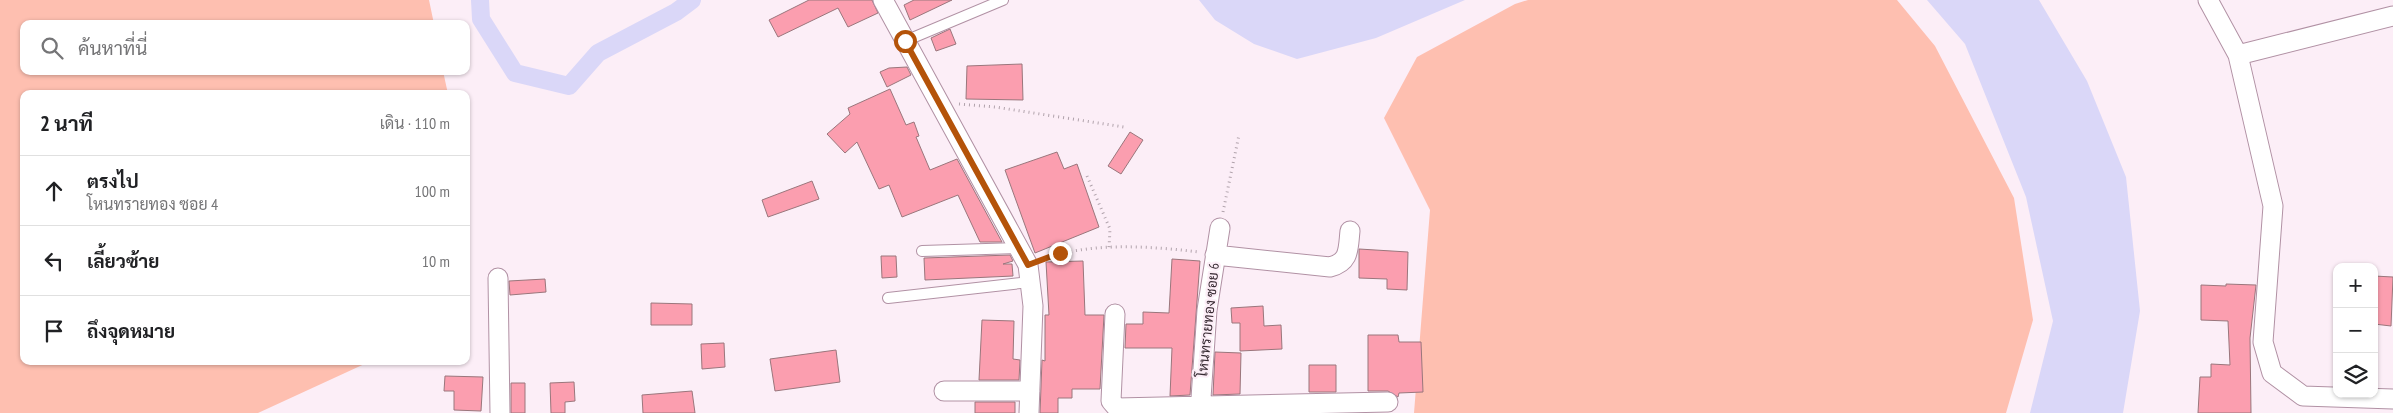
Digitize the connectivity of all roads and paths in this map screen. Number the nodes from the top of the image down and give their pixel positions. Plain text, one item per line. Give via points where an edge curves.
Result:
1 (883, 0) edge
2 (1003, 0) edge
3 (2208, 0) edge
4 (2393, 16) edge
5 (905, 41) junction
6 (2238, 55) junction
7 (938, 102) junction
8 (1124, 128) dead end
9 (1239, 135) dead end
10 (1087, 176) dead end
11 (1220, 228) joint
12 (1350, 231) dead end
13 (1018, 248) junction
14 (1109, 248) junction
15 (922, 251) dead end
16 (1215, 255) junction
17 (1029, 274) junction
18 (498, 278) dead end
19 (888, 298) dead end
20 (1115, 314) dead end
21 (944, 391) dead end
22 (1030, 391) junction
23 (2393, 400) edge
24 (1388, 402) dead end
25 (1201, 410) edge
26 (500, 413) edge
27 (1029, 413) edge

1 - 5 street
2 - 5 lane
3 - 6 street
4 - 6 street
5 - 7 street
6 - 23 street via 2273,206 2263,342 2272,373 2303,396
7 - 8 path via 996,107
7 - 13 street
9 - 11 path
10 - 14 path via 1110,229
11 - 16 street, โหนทรายทอง ซอย 6
12 - 16 street via 1347,257 1330,267
13 - 15 lane
13 - 17 street
14 - 16 path via 1144,247
14 - 17 path via 1060,253
16 - 25 street, โหนทรายทอง ซอย 6 via 1207,310
17 - 19 lane
17 - 22 street via 1033,306
18 - 26 street
20 - 25 street via 1113,405
21 - 22 street
22 - 27 street
24 - 25 street

